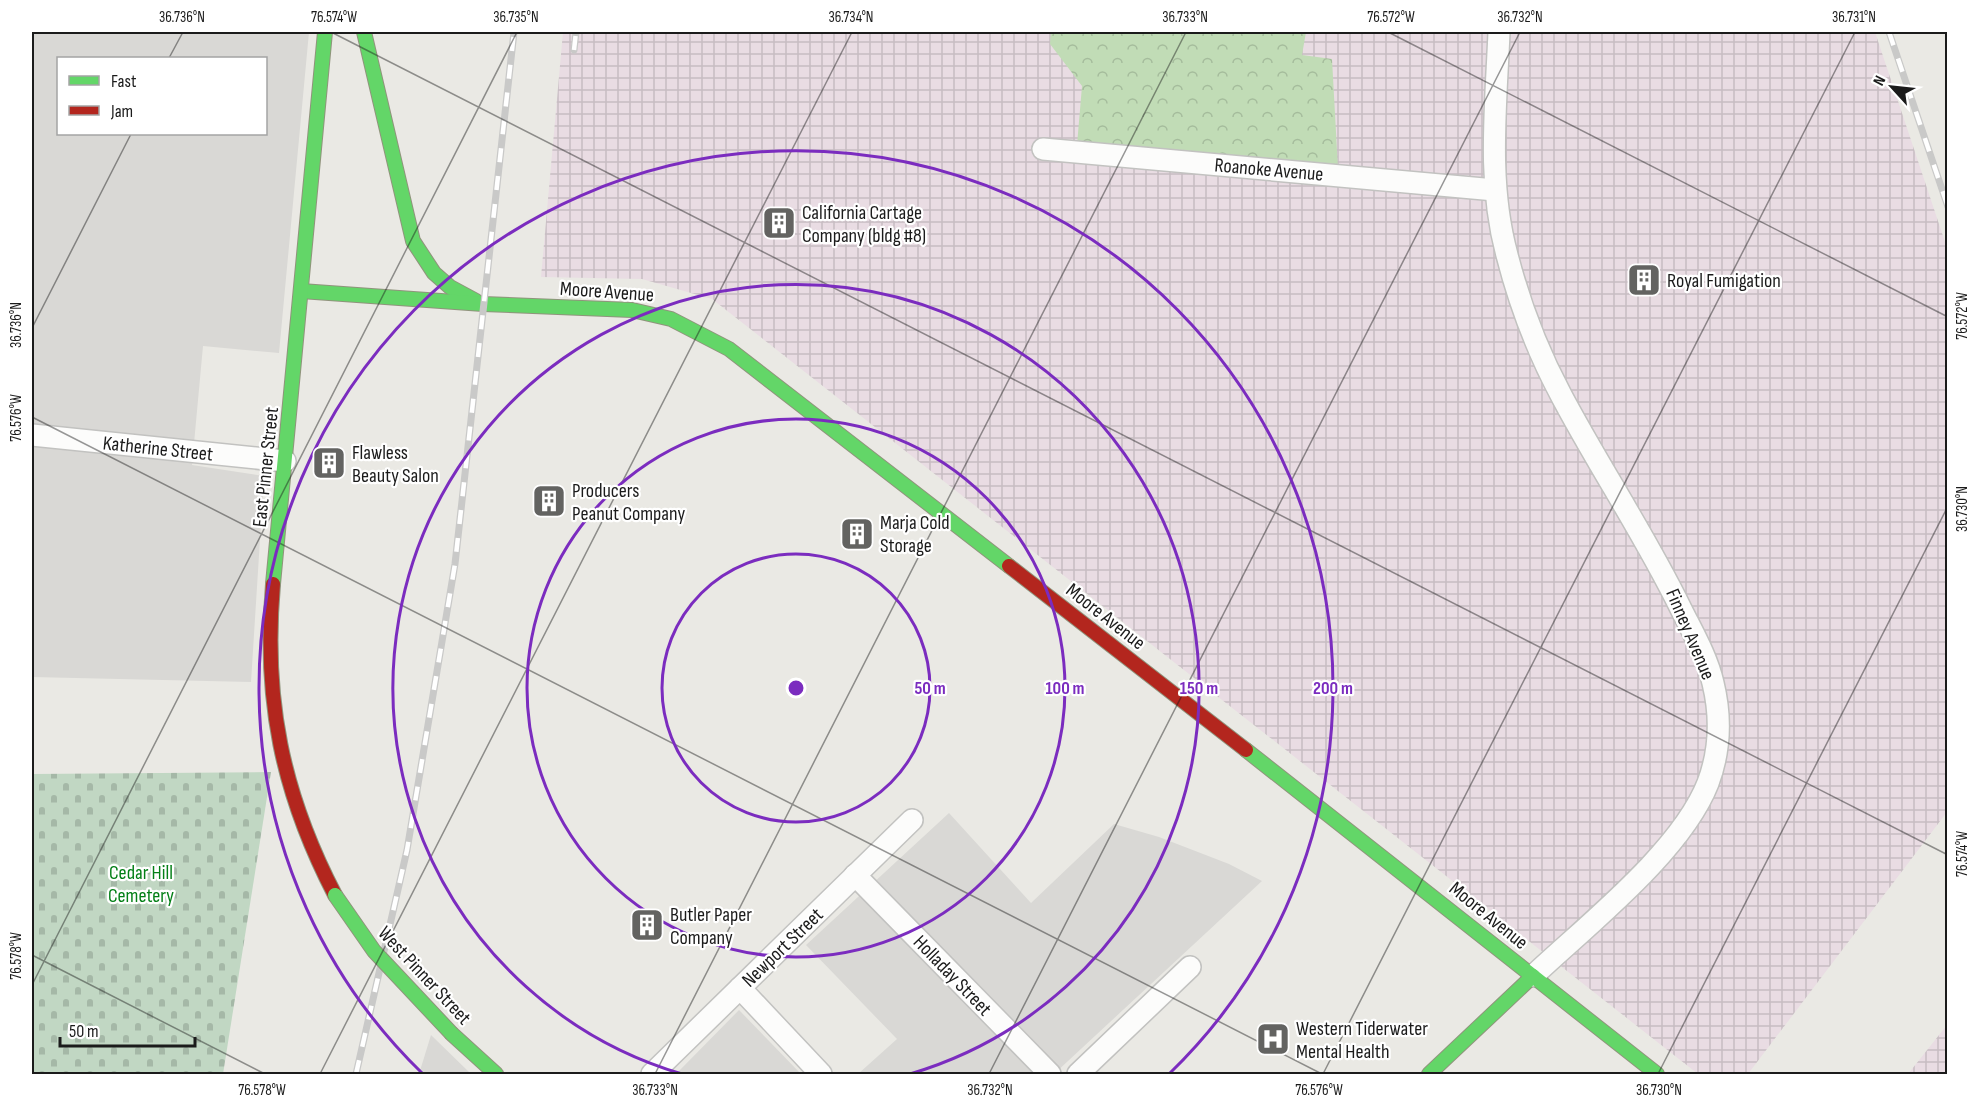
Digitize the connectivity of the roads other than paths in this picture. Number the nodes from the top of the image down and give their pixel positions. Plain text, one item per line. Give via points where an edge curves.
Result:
1 (325, 32) edge
2 (364, 32) edge
3 (1499, 32) edge
4 (1043, 149) dead end
5 (1495, 190) junction
6 (300, 291) junction
7 (483, 304) junction
8 (32, 435) edge
9 (285, 461) junction
10 (912, 820) dead end
11 (855, 875) junction
12 (335, 895) joint
13 (1190, 967) dead end
14 (1533, 976) junction
15 (740, 988) junction
16 (496, 1074) edge
17 (652, 1074) edge
18 (821, 1074) edge
19 (1050, 1074) edge
20 (1078, 1074) edge
21 (1428, 1074) edge
22 (1657, 1074) edge

1 - 6 street, East Pinner Street
2 - 7 street, Moore Avenue via 413,241 434,273 450,287
3 - 5 street, Finney Avenue
4 - 5 street, Roanoke Avenue
5 - 14 street, Finney Avenue via 1507,256 1559,392 1667,580 1704,656 1717,708 1714,761 1697,806 1639,876
6 - 7 street, Moore Avenue
6 - 9 street, East Pinner Street
7 - 14 street, Moore Avenue via 655,312 694,326 1092,630
8 - 9 street, Katherine Street
9 - 12 street, East Pinner Street via 269,651 273,713 285,775 303,828
10 - 11 street, Newport Street
11 - 15 street, Newport Street
11 - 19 street, Holladay Street
12 - 16 street, West Pinner Street, bridge via 378,956
13 - 20 street
14 - 21 street, Finney Avenue
14 - 22 street, Moore Avenue
15 - 17 street, Newport Street
15 - 18 street

